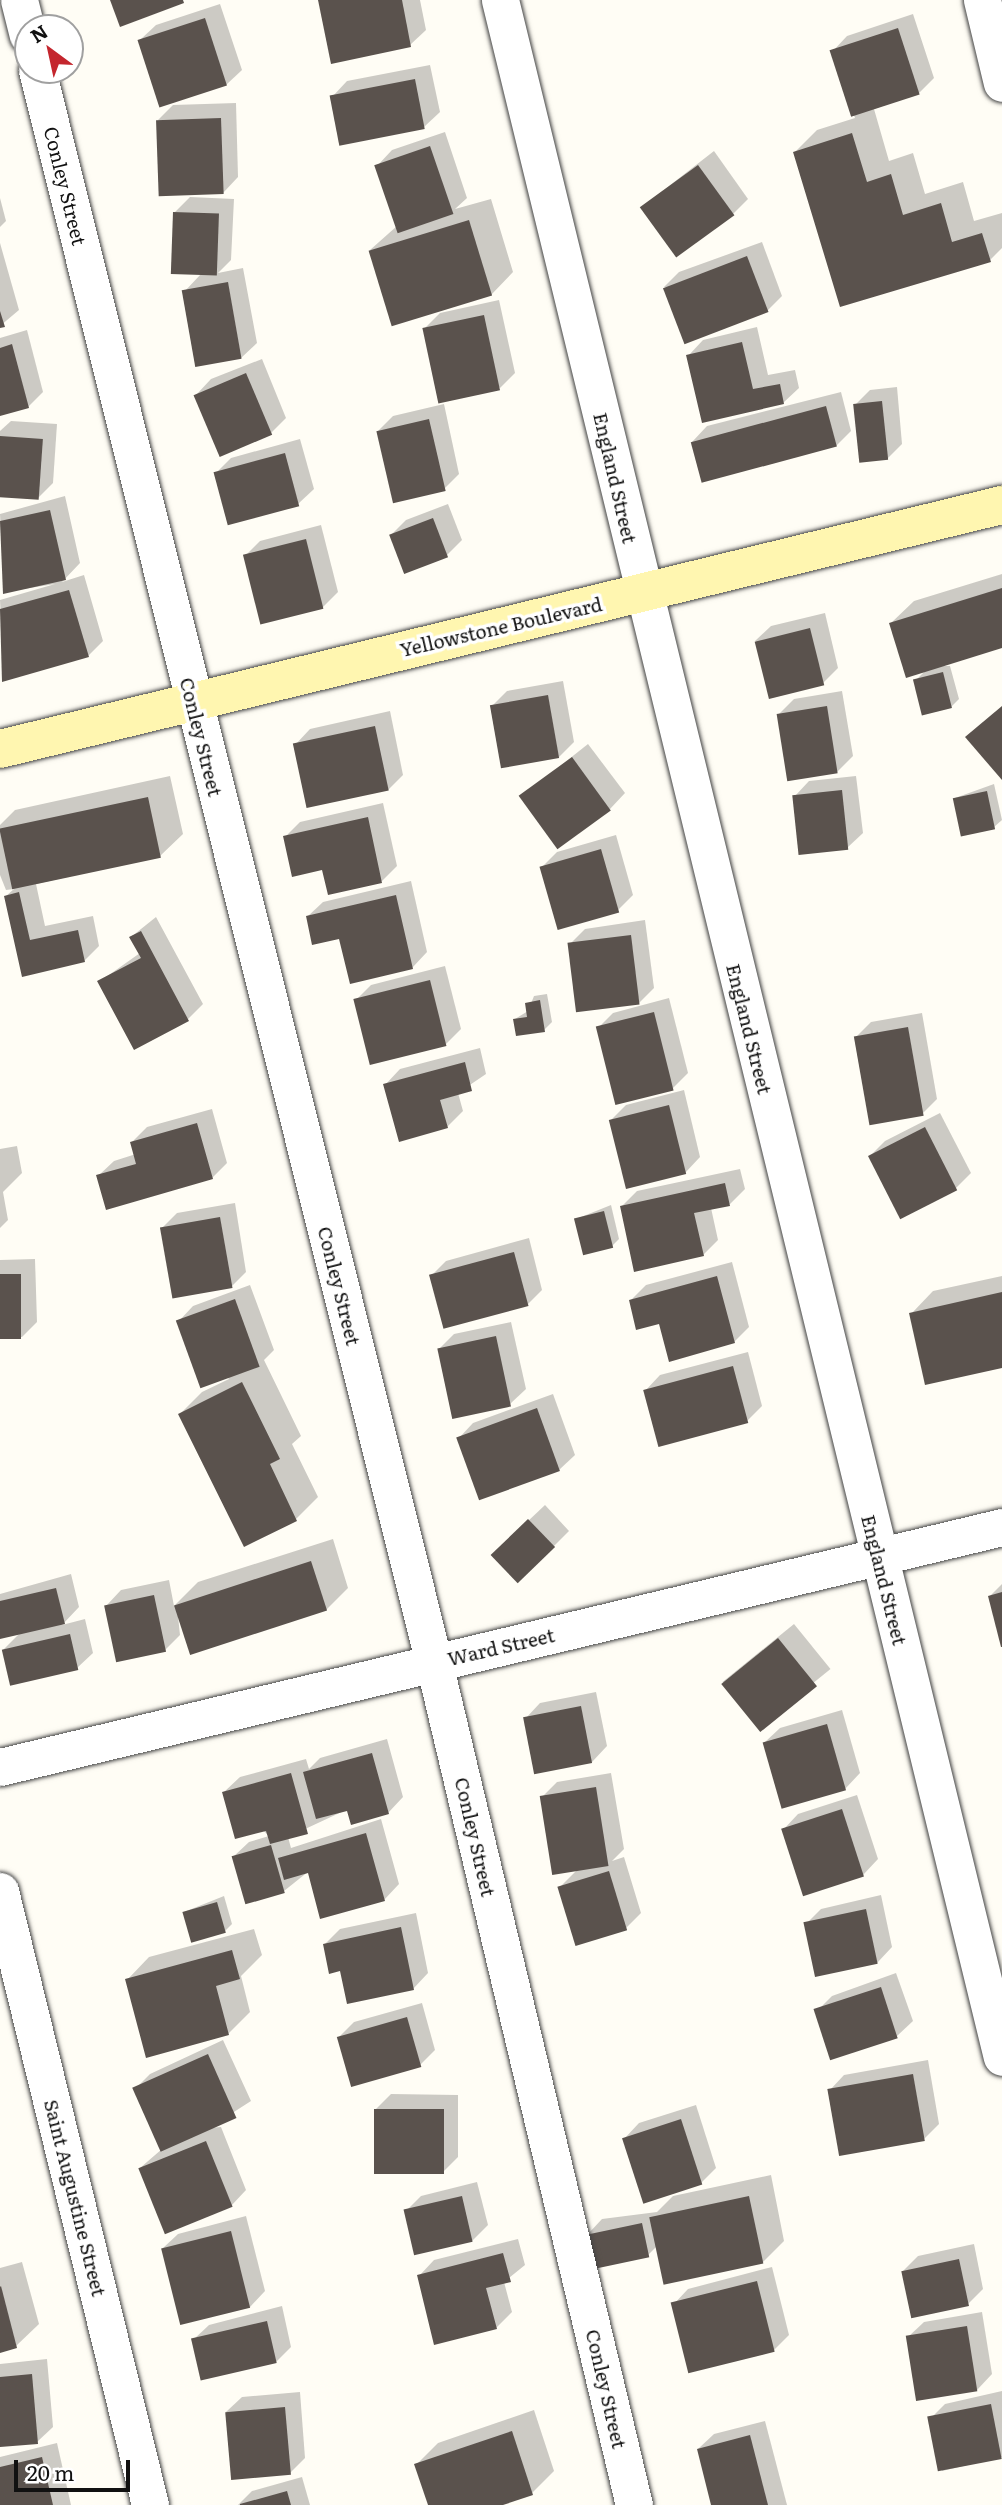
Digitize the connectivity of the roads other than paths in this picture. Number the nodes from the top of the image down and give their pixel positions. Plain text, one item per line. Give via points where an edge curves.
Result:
1 (500, 0) edge
2 (982, 0) edge
3 (1002, 83) edge
4 (40, 84) edge
5 (1002, 505) edge
6 (642, 594) junction
7 (192, 701) junction
8 (0, 749) edge
9 (1002, 1527) edge
10 (879, 1560) junction
11 (434, 1663) junction
12 (0, 1767) edge
13 (0, 1891) edge
14 (1002, 2057) edge
15 (150, 2505) edge
16 (634, 2505) edge

1 - 6 street, England Street
2 - 3 street
4 - 7 street, Conley Street
5 - 6 street, Yellowstone Boulevard
6 - 7 street, Yellowstone Boulevard
6 - 10 street, England Street
7 - 8 street, Yellowstone Boulevard
7 - 11 street, Conley Street
9 - 10 street, Ward Street
10 - 11 street, Ward Street
10 - 14 street, England Street
11 - 12 street, Ward Street
11 - 16 street, Conley Street
13 - 15 street, Saint Augustine Street

